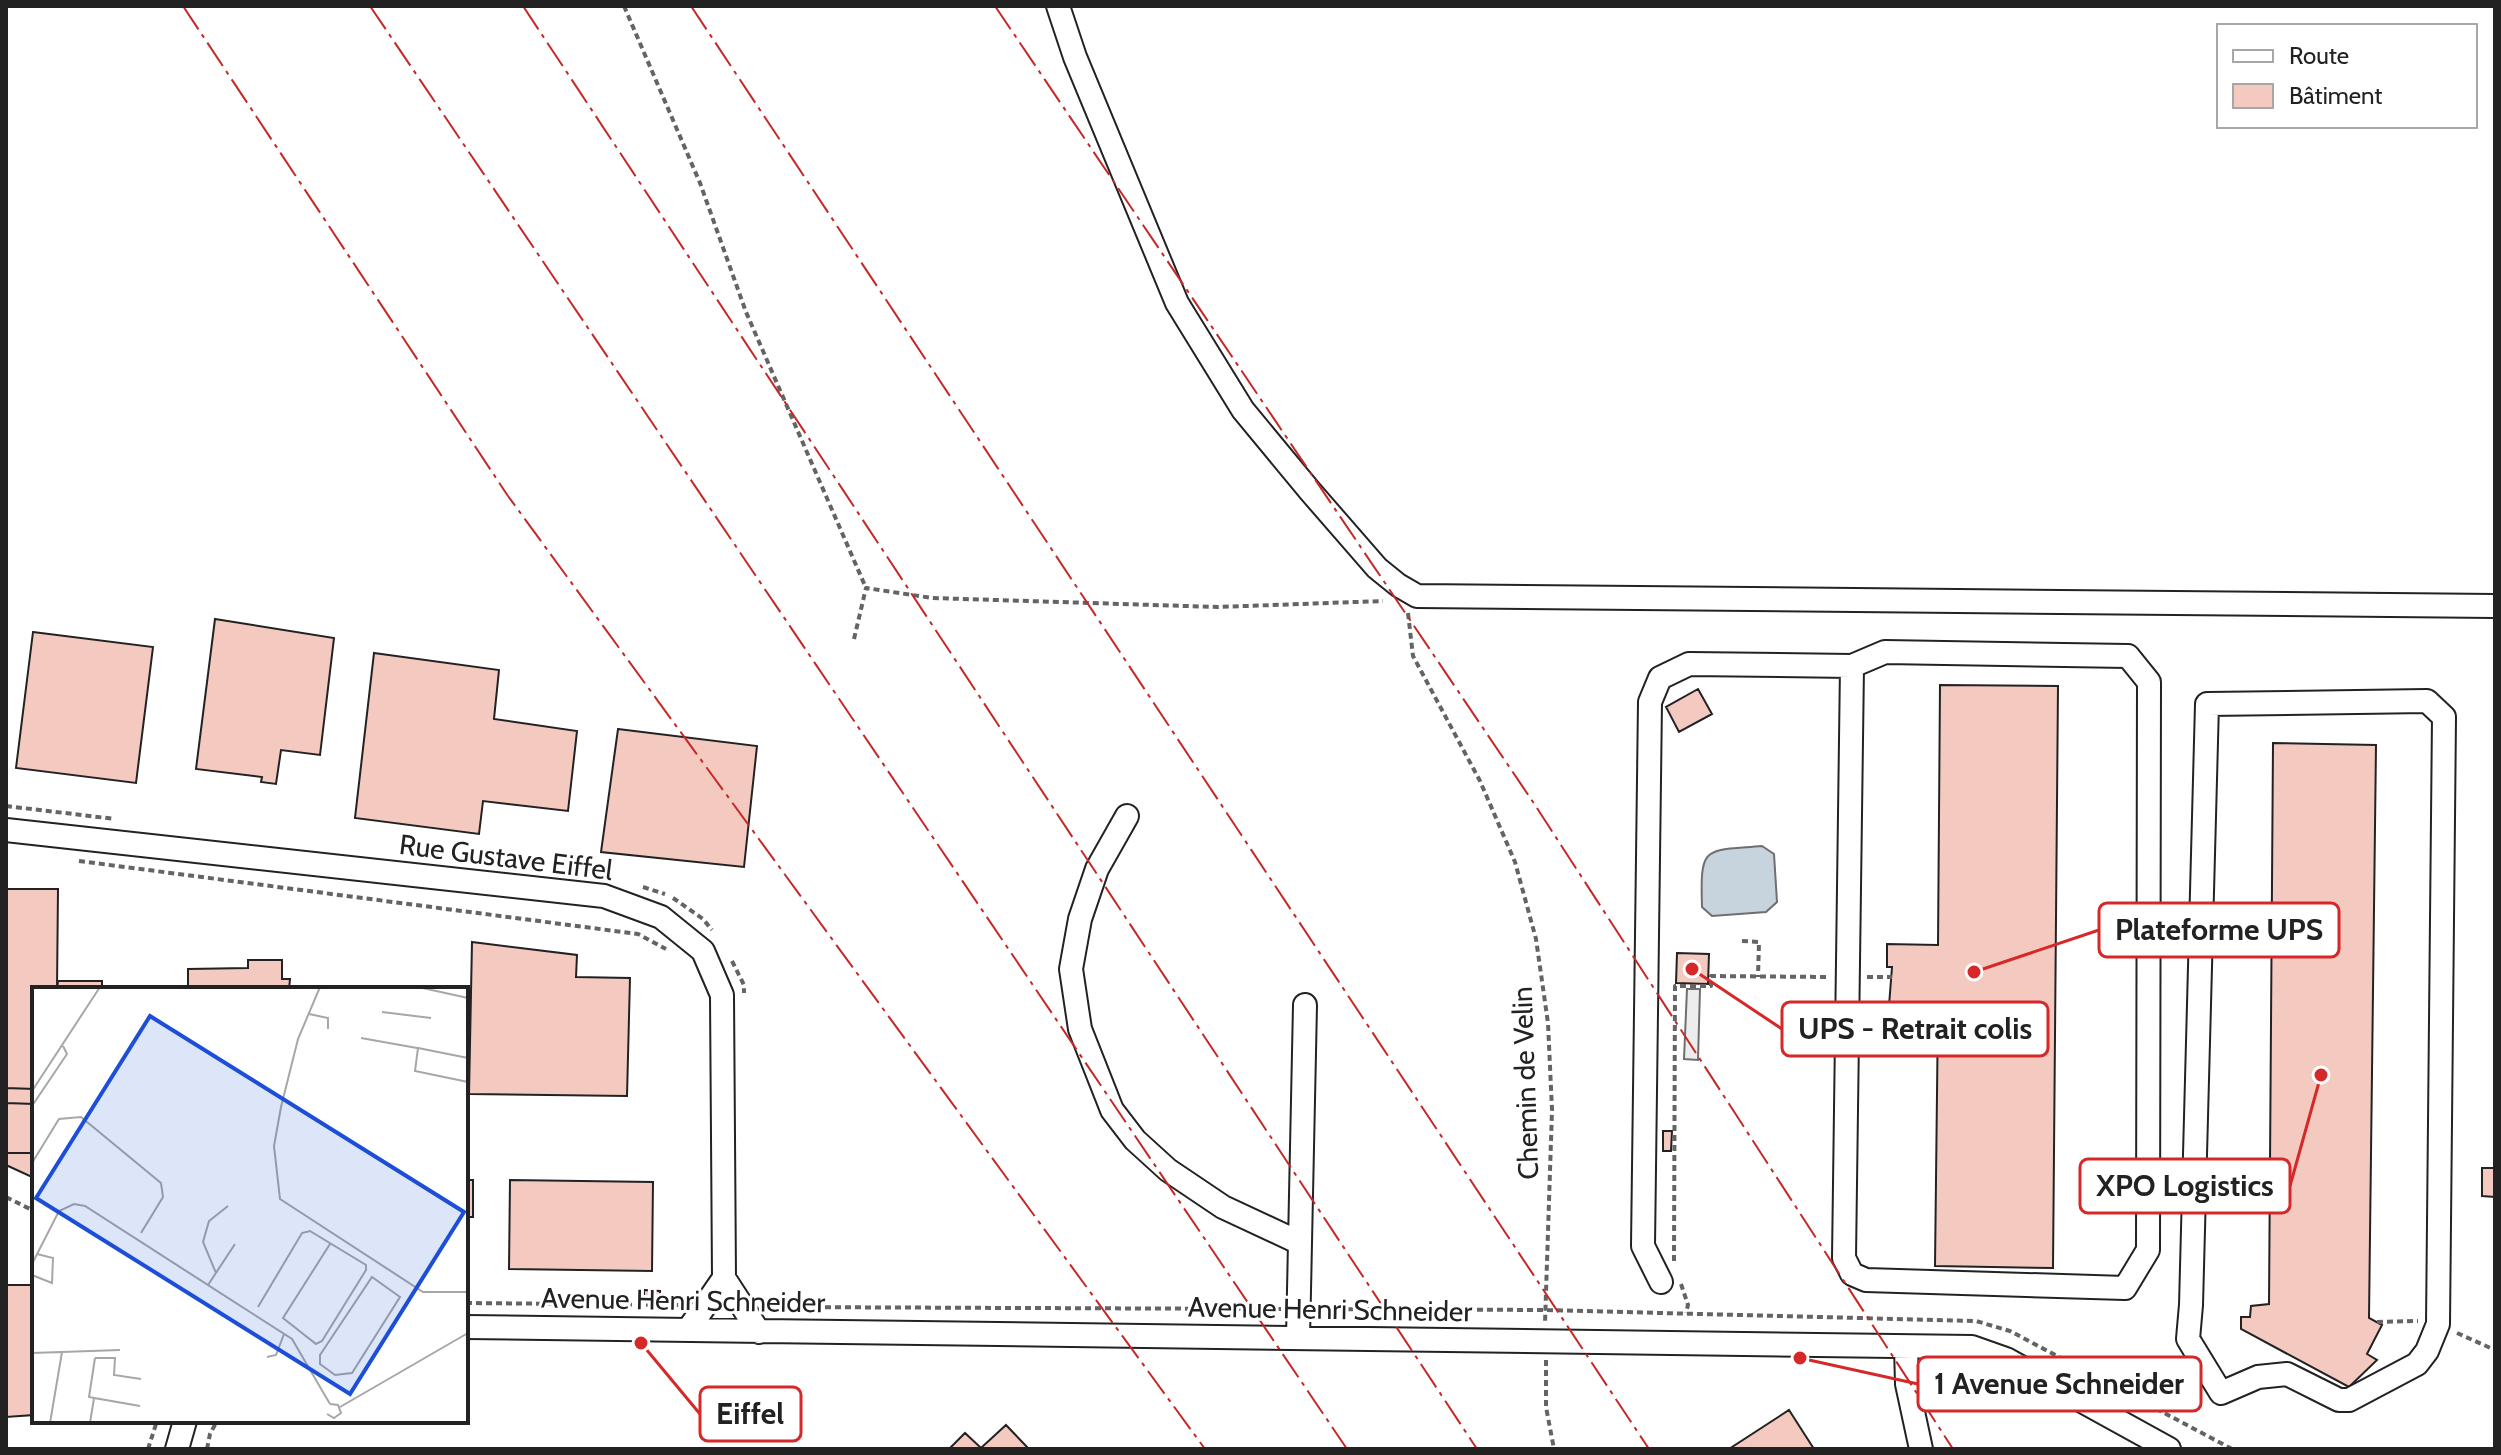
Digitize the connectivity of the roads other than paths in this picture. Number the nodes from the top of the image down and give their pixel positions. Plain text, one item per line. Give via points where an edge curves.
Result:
1 (1058, 6) edge
2 (2495, 606) edge
3 (1852, 666) junction
4 (1127, 816) dead end
5 (6, 830) edge
6 (1305, 1005) dead end
7 (1300, 1243) junction
8 (1671, 1276) road end
9 (724, 1278) junction
10 (468, 1327) edge
11 (688, 1330) junction
12 (759, 1332) junction
13 (1298, 1338) junction
14 (1906, 1347) junction
15 (2221, 1393) joint
16 (184, 1423) edge
17 (177, 1449) edge
18 (1921, 1449) edge
19 (2169, 1449) edge

1 - 2 street via 1177,303 1243,410 1377,568 1412,597
3 - 3 street via 1844,1258 1852,1274 1866,1280 2125,1288 2148,1250 2149,682 2128,656 1885,652
3 - 8 street via 1689,664 1660,678 1650,702 1643,1246
4 - 7 street via 1097,869 1071,969 1080,1029 1112,1110 1168,1170 1223,1207
5 - 9 street, Rue Gustave Eiffel via 604,896 661,917 703,951 722,995
6 - 7 street
7 - 13 street
9 - 11 street
9 - 12 street via 749,1300
10 - 11 street, Avenue Henri Schneider
11 - 12 street, Avenue Henri Schneider
12 - 13 street, Avenue Henri Schneider
13 - 14 street, Avenue Henri Schneider
14 - 18 street via 1907,1384
14 - 19 street, Avenue Henri Schneider via 1972,1347 2006,1359
15 - 15 street via 2258,1377 2287,1374 2349,1400 2417,1364 2438,1324 2444,717 2427,701 2207,704 2188,1339
16 - 17 street

